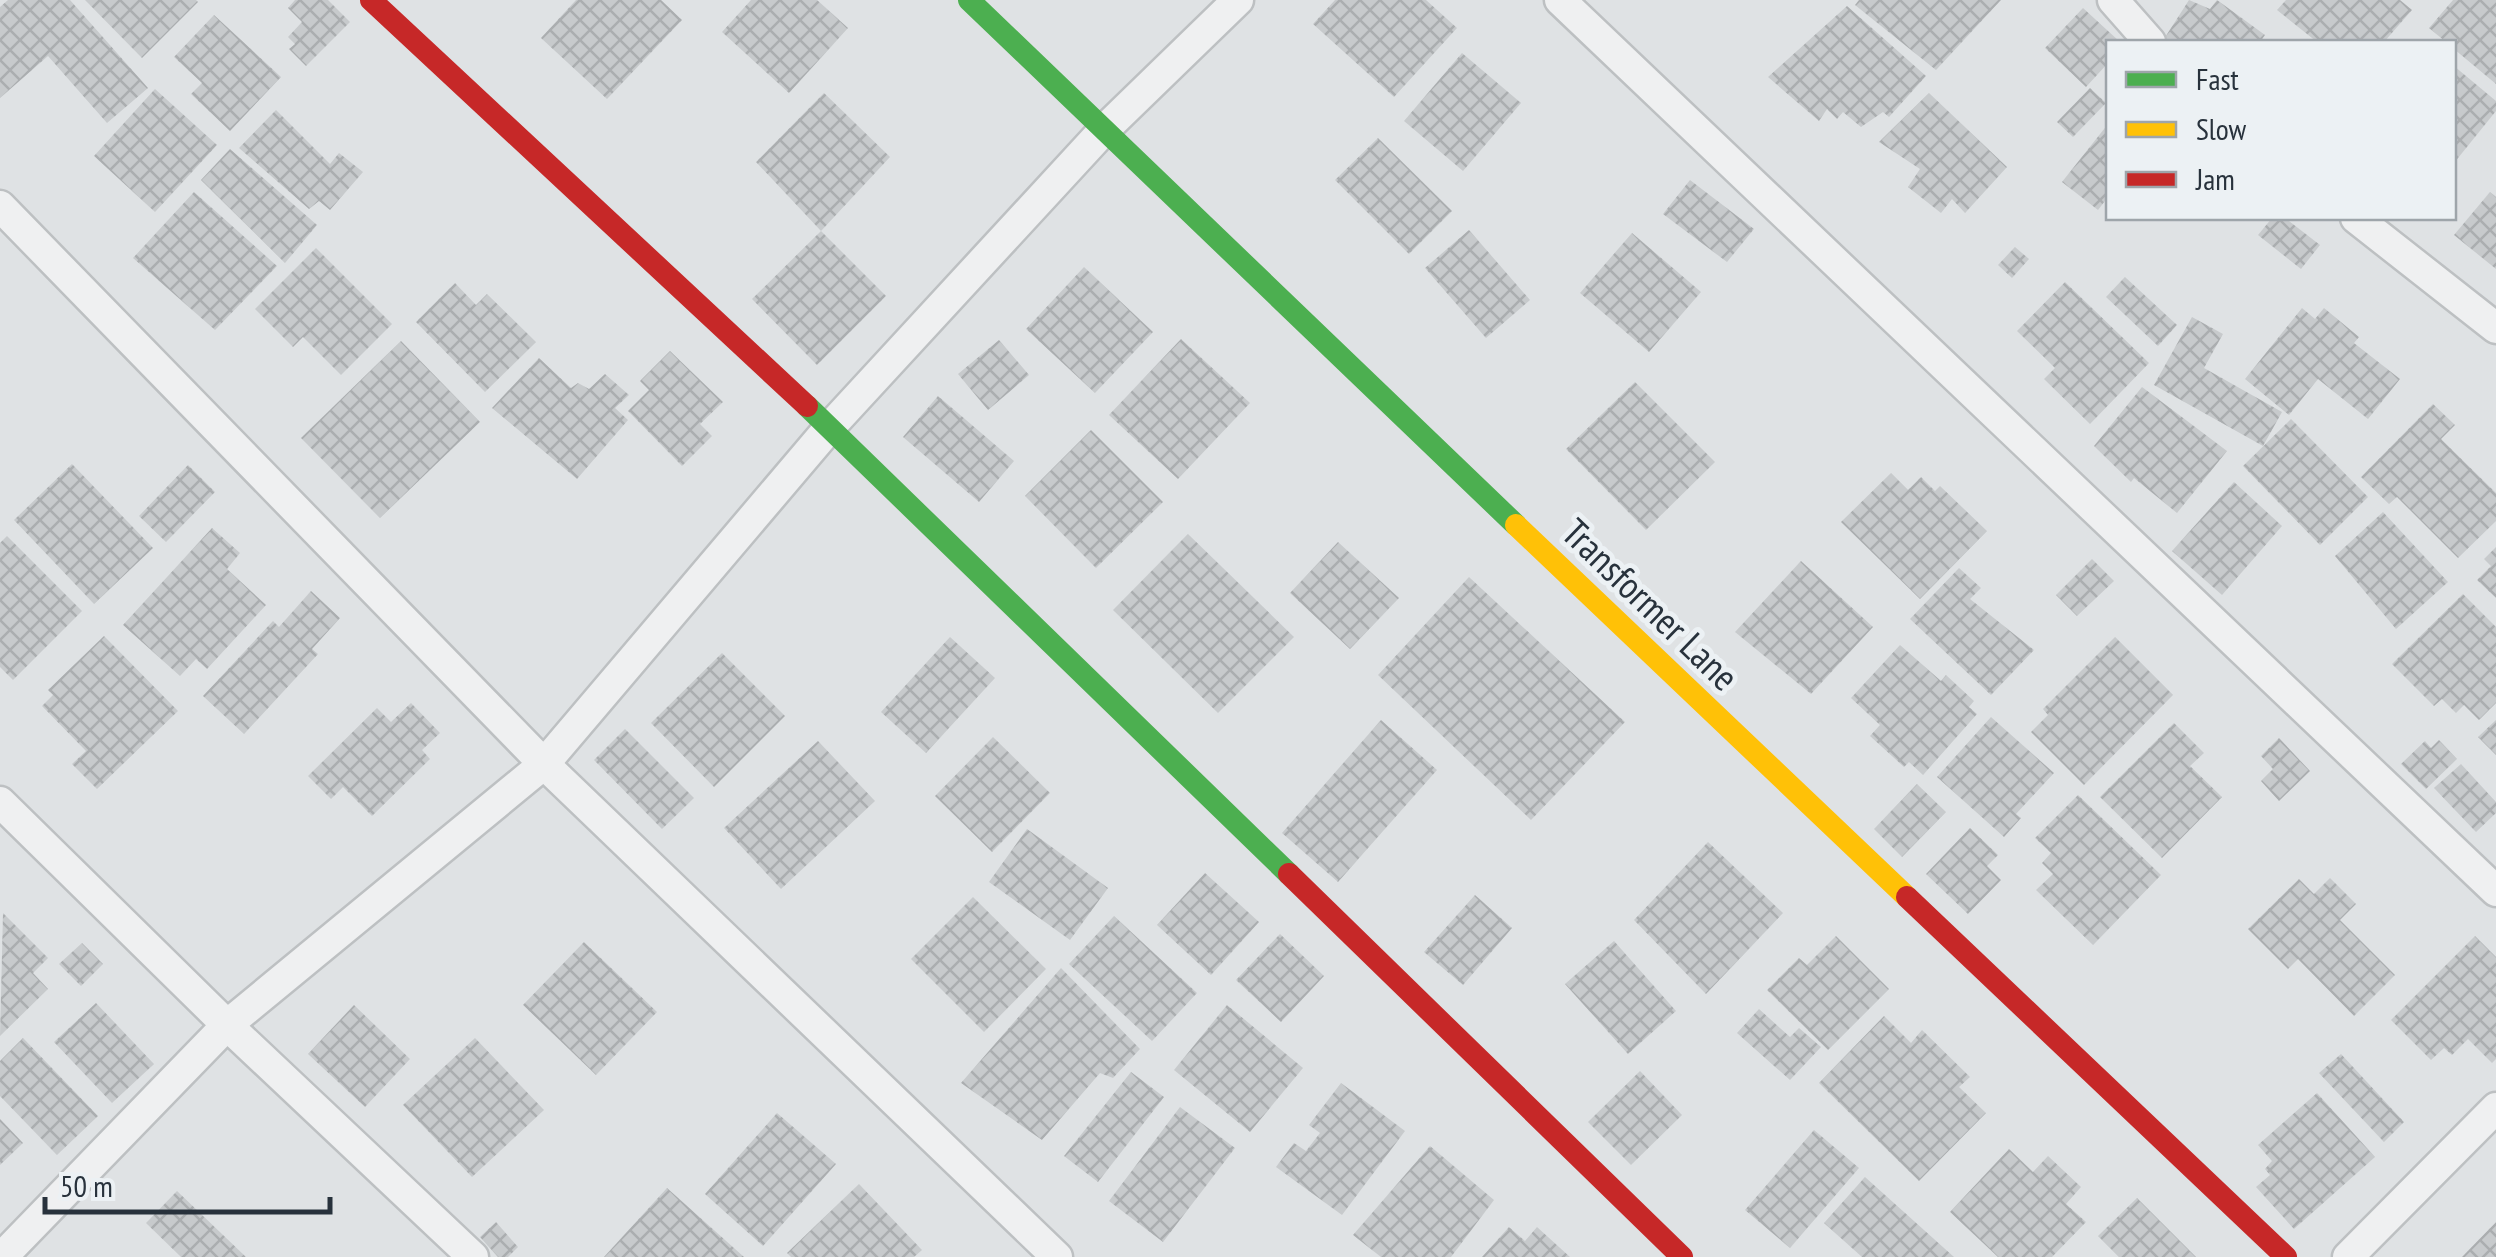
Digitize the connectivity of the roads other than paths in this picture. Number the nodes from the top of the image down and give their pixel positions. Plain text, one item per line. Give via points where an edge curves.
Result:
1 (372, 0) edge
2 (969, 0) edge
3 (1238, 0) edge
4 (1560, 0) edge
5 (2114, 0) edge
6 (2148, 40) edge
7 (1102, 132) junction
8 (0, 206) edge
9 (2359, 220) edge
10 (2496, 328) edge
11 (830, 427) junction
12 (544, 764) junction
13 (0, 802) edge
14 (2496, 891) edge
15 (227, 1025) junction
16 (2496, 1108) edge
17 (2, 1257) edge
18 (474, 1257) edge
19 (1057, 1257) edge
20 (1682, 1257) edge
21 (2286, 1257) edge
22 (2348, 1257) edge

1 - 11 street
2 - 7 street, Transformer Lane
3 - 7 street
4 - 14 street
5 - 6 street
7 - 11 street
7 - 21 street, Transformer Lane
8 - 12 street
9 - 10 street
11 - 12 street
11 - 20 street
12 - 15 street
12 - 19 street
13 - 15 street
15 - 17 street
15 - 18 street
16 - 22 street

